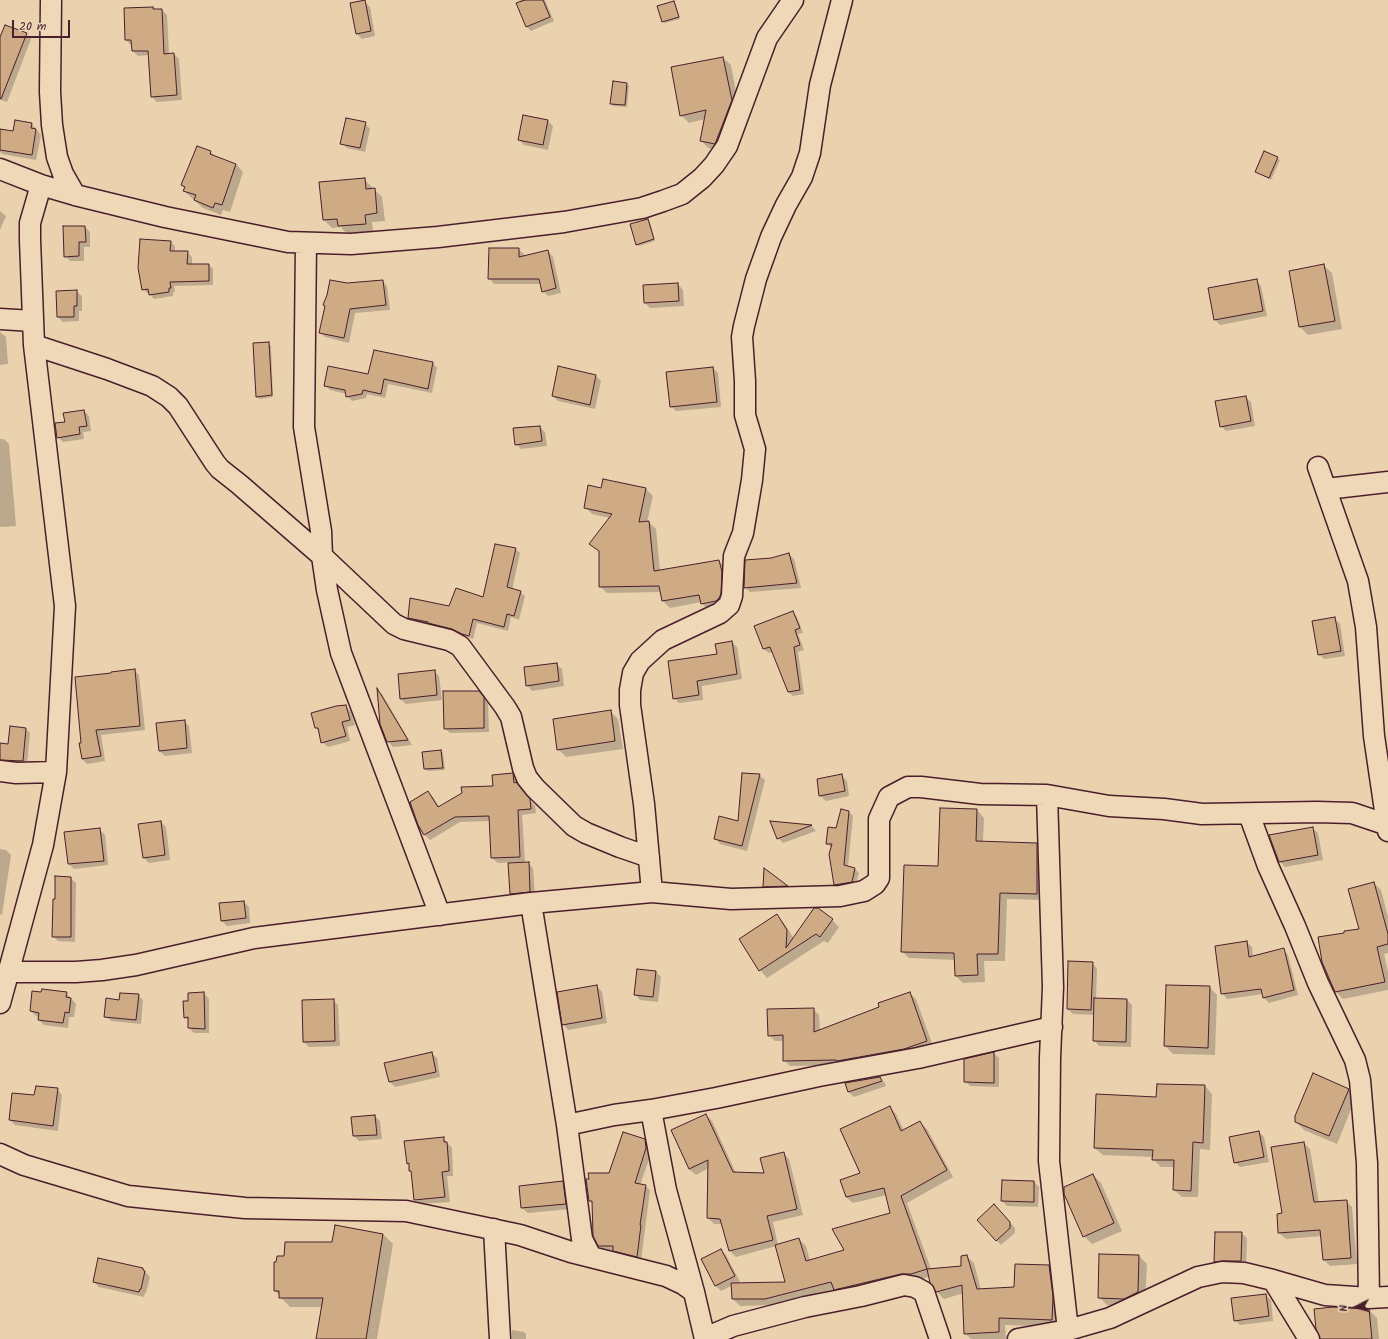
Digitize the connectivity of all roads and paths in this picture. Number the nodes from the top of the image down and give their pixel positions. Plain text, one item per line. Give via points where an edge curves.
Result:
1 (51, 0) edge
2 (793, 0) edge
3 (842, 0) edge
4 (0, 169) edge
5 (41, 185) junction
6 (75, 195) junction
7 (306, 243) junction
8 (0, 319) edge
9 (33, 321) junction
10 (34, 345) junction
11 (1318, 467) dead end
12 (1388, 482) edge
13 (1326, 489) junction
14 (322, 556) junction
15 (0, 771) edge
16 (56, 772) junction
17 (1047, 795) junction
18 (1249, 814) junction
19 (1388, 827) edge
20 (649, 857) junction
21 (652, 892) junction
22 (531, 903) junction
23 (440, 914) junction
24 (8, 972) junction
25 (0, 1003) edge
26 (1052, 1027) junction
27 (651, 1110) junction
28 (567, 1125) junction
29 (0, 1154) edge
30 (494, 1229) junction
31 (591, 1257) junction
32 (1273, 1280) junction
33 (694, 1292) junction
34 (1378, 1298) edge
35 (1068, 1330) junction
36 (705, 1338) edge
37 (500, 1339) edge
38 (940, 1339) edge
39 (1018, 1339) edge
40 (1309, 1339) edge

1 - 6 street via 52,126 57,157
2 - 7 street via 767,38 727,146 710,170 682,194 642,208 534,226 351,244
3 - 20 street via 820,85 810,153 802,177 771,237 756,279 744,326 742,337 745,415 755,449 743,533 734,556 732,596 729,605 720,613 663,640 640,661 633,673 630,705
4 - 5 street
5 - 6 street
5 - 9 street via 30,223
6 - 7 street via 266,238
7 - 14 street via 304,428 322,531
8 - 9 street
9 - 10 street
10 - 14 street via 114,371 152,386 169,397 178,406 220,469
10 - 16 street via 65,606
11 - 13 street
12 - 13 street
13 - 19 street via 1358,581 1366,627 1374,736
14 - 20 street via 394,624 404,629 449,640 460,646 511,717 527,778 574,826
14 - 23 street via 341,653
15 - 16 street
16 - 24 street via 44,845
17 - 18 street via 1109,806 1202,814
17 - 21 street via 980,794 908,787 889,797 879,819 879,878 864,891 840,896 731,899
17 - 26 street
18 - 19 street via 1352,813
18 - 34 street via 1268,866 1318,983 1355,1060 1360,1080
20 - 21 street
21 - 22 street
22 - 23 street
22 - 28 street
23 - 24 street via 254,938 136,965 102,970
24 - 25 street
26 - 27 street via 918,1058
26 - 35 street via 1048,1161
27 - 28 street
27 - 33 street via 666,1190
28 - 31 street via 582,1239
29 - 30 street via 24,1165 128,1196 245,1208 406,1211
30 - 31 street
30 - 37 street
31 - 33 street via 666,1276
32 - 34 street via 1325,1295
32 - 35 street via 1244,1273 1222,1272 1198,1277 1110,1318
32 - 40 street
33 - 36 street
35 - 39 street
36 - 38 street via 734,1326 805,1307 904,1286 915,1287 924,1292

